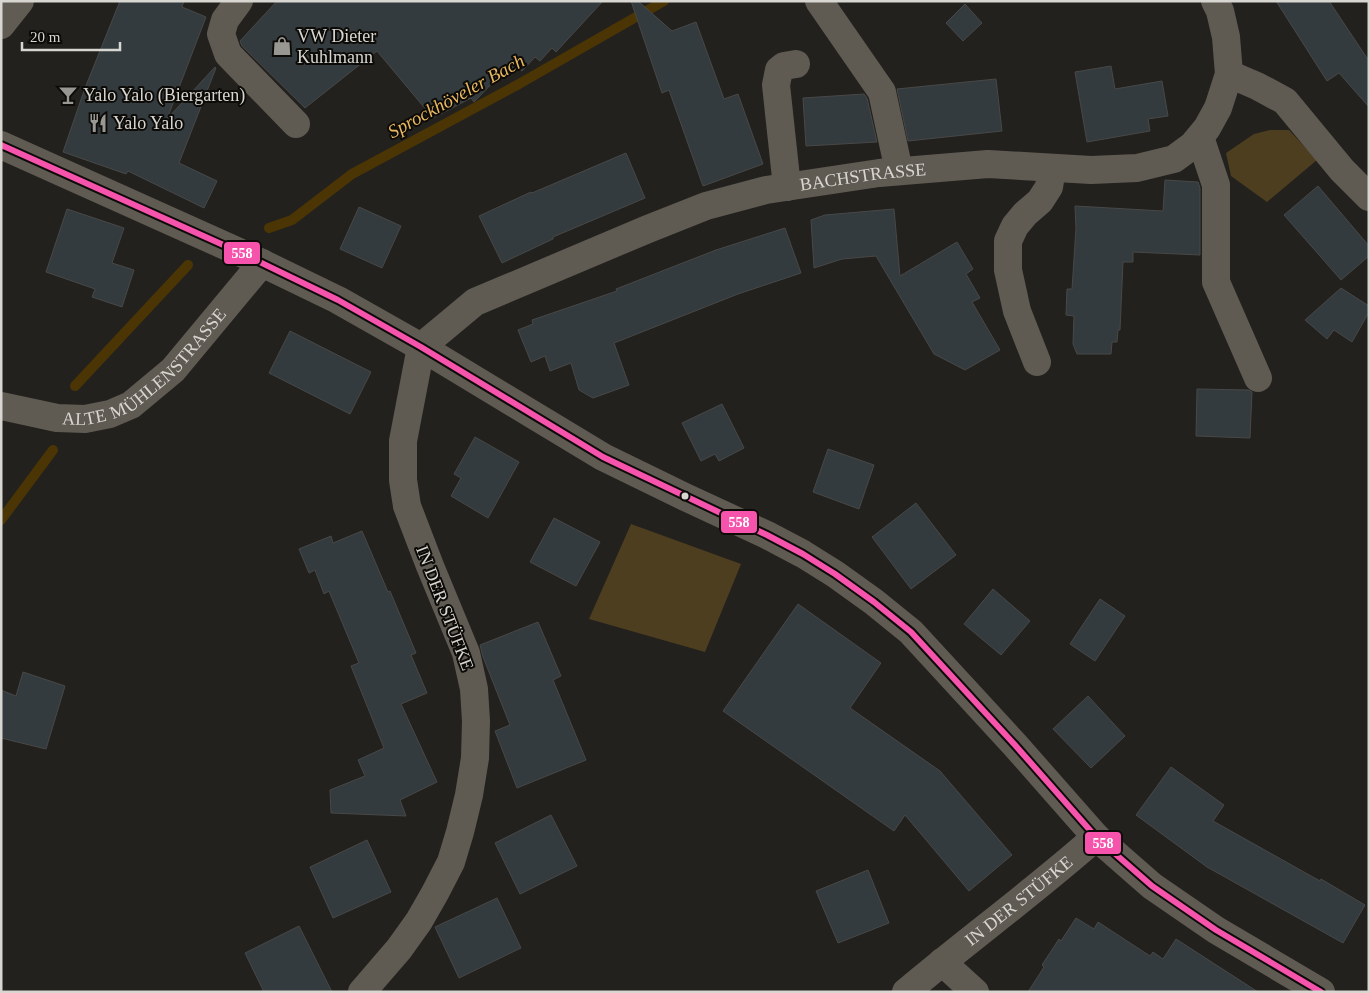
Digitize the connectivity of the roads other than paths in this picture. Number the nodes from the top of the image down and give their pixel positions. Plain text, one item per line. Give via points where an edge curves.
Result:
1 (20, 1) edge
2 (239, 1) edge
3 (819, 1) edge
4 (1223, 4) edge
5 (1, 25) edge
6 (796, 64) dead end
7 (1229, 74) junction
8 (296, 124) dead end
9 (1200, 137) junction
10 (1, 145) edge
11 (1052, 168) junction
12 (899, 171) junction
13 (787, 187) junction
14 (1369, 197) edge
15 (262, 263) junction
16 (421, 347) junction
17 (1037, 362) dead end
18 (1258, 378) dead end
19 (1, 406) edge
20 (1096, 837) junction
21 (942, 962) junction
22 (362, 992) edge
23 (906, 992) edge
24 (975, 992) edge
25 (1321, 992) edge

1 - 5 main road
2 - 8 street via 225,20 221,34 228,54
3 - 12 street via 882,92
4 - 7 street, BACHSTRASSE
6 - 13 street via 779,70 776,84
7 - 9 street, BACHSTRASSE via 1218,108
7 - 14 street via 1285,101 1342,170
9 - 11 street, BACHSTRASSE via 1180,156 1137,168
9 - 18 street via 1216,185 1216,282
10 - 15 street
11 - 12 street, BACHSTRASSE via 988,164
11 - 17 street via 1049,187 1015,226 1008,241 1008,270 1017,311
12 - 13 street, BACHSTRASSE
13 - 16 street, BACHSTRASSE via 706,206 475,302
15 - 16 street via 338,300
15 - 19 street, ALTE MÜHLENSTRASSE via 173,370 131,406 85,419 57,418
16 - 20 street via 603,457 803,554 874,602 911,632
16 - 22 street, IN DER STÜFKE via 403,441 406,506 466,653 474,689 475,758 451,862 419,921
20 - 21 street, IN DER STÜFKE
20 - 25 street via 1176,903
21 - 23 street, IN DER STÜFKE
21 - 24 street

